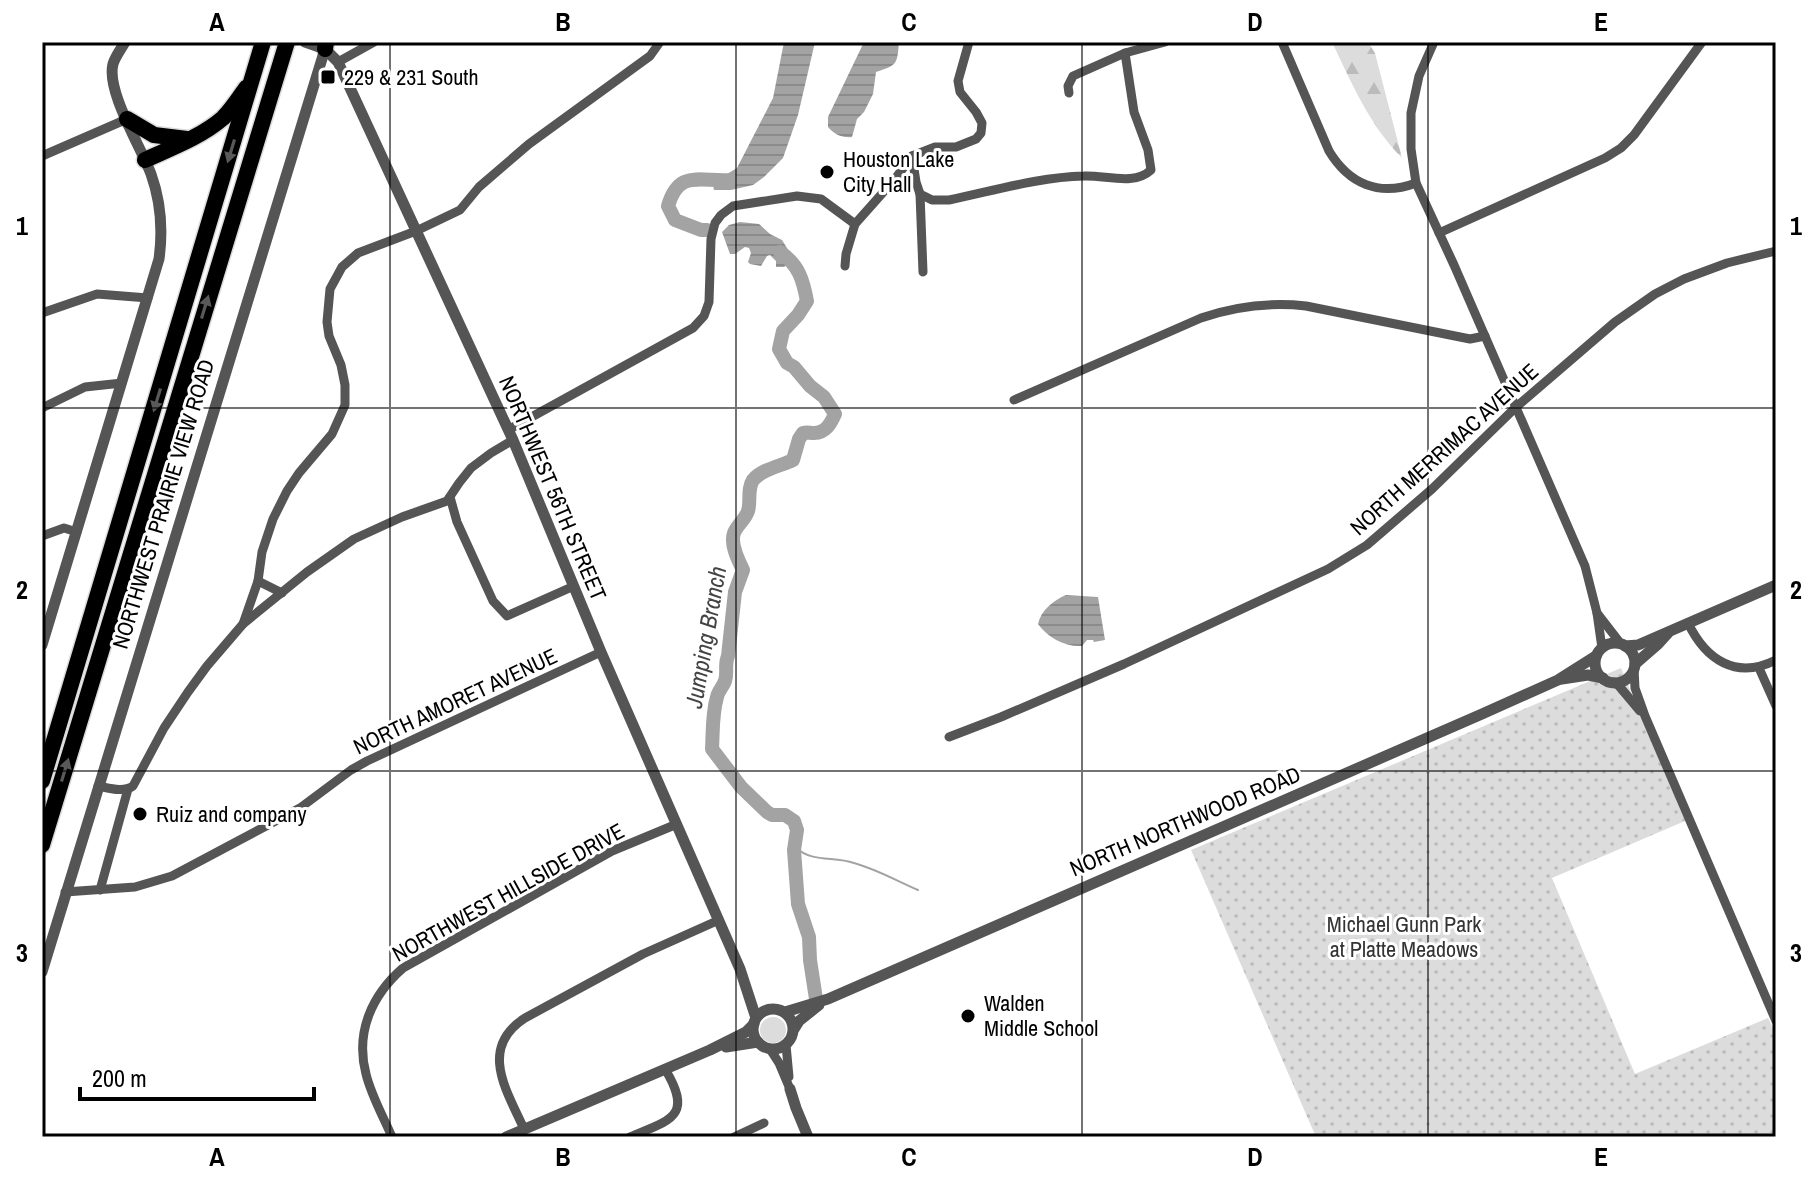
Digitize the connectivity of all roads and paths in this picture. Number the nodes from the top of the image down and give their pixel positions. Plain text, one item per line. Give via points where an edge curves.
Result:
1 (125, 42) edge
2 (287, 42) edge
3 (305, 42) edge
4 (374, 42) edge
5 (660, 42) edge
6 (969, 42) edge
7 (1165, 42) edge
8 (1282, 42) edge
9 (1434, 42) edge
10 (1702, 42) edge
11 (325, 46) edge
12 (262, 47) edge
13 (1125, 53) junction
14 (338, 62) junction
15 (254, 76) junction
16 (1069, 93) dead end
17 (127, 119) junction
18 (189, 140) junction
19 (42, 156) edge
20 (912, 156) junction
21 (145, 160) junction
22 (1416, 183) junction
23 (920, 194) junction
24 (855, 224) junction
25 (416, 231) junction
26 (1439, 233) junction
27 (1776, 251) edge
28 (845, 266) dead end
29 (923, 272) dead end
30 (148, 298) junction
31 (42, 313) edge
32 (1485, 336) junction
33 (122, 383) junction
34 (1014, 400) dead end
35 (42, 408) edge
36 (1515, 408) junction
37 (511, 435) junction
38 (450, 497) junction
39 (77, 532) junction
40 (42, 536) edge
41 (258, 581) junction
42 (1776, 585) edge
43 (574, 586) junction
44 (282, 593) junction
45 (1597, 613) junction
46 (1688, 623) junction
47 (243, 624) junction
48 (1668, 632) junction
49 (42, 645) edge
50 (1623, 645) junction
51 (601, 652) junction
52 (1599, 652) junction
53 (1776, 660) edge
54 (1634, 666) junction
55 (1759, 668) junction
56 (1558, 680) junction
57 (1608, 680) junction
58 (1776, 706) edge
59 (1645, 716) junction
60 (949, 737) dead end
61 (42, 781) edge
62 (98, 786) junction
63 (128, 789) junction
64 (677, 824) junction
65 (42, 845) edge
66 (100, 890) junction
67 (65, 892) junction
68 (719, 920) junction
69 (740, 969) junction
70 (42, 972) edge
71 (828, 999) junction
72 (770, 1009) junction
73 (785, 1012) junction
74 (755, 1021) junction
75 (1776, 1021) edge
76 (794, 1029) junction
77 (758, 1042) junction
78 (786, 1045) junction
79 (770, 1049) junction
80 (710, 1050) junction
81 (665, 1069) junction
82 (790, 1089) junction
83 (764, 1123) dead end
84 (524, 1129) junction
85 (392, 1137) edge
86 (506, 1137) edge
87 (630, 1137) edge
88 (734, 1137) edge
89 (808, 1137) edge

1 - 17 street via 113,65 115,89
65 -> 2 highway
3 - 11 street, NORTHWEST 56TH STREET
4 - 14 street
5 - 25 street via 650,56 529,144 460,210
6 - 20 street via 958,81 982,123 981,133 956,147 935,147
7 - 13 street
8 - 22 street via 1336,164 1376,188
9 - 22 street via 1411,113
10 - 26 street via 1621,148
11 - 14 street, NORTHWEST 56TH STREET
11 - 62 street, NORTHWEST PRAIRIE VIEW ROAD
12 - 15 highway
13 - 16 street via 1073,76
13 - 23 street via 1134,112 1148,150 1151,170 1144,176 1057,177 949,200
14 - 25 street, NORTHWEST 56TH STREET
15 - 18 highway via 223,117
15 -> 61 highway
17 - 18 highway via 154,135
17 - 19 street
17 - 21 street
18 - 21 highway
20 - 23 street
20 - 24 street
21 - 30 street via 161,227
22 - 26 street
23 - 29 street
24 - 28 street
24 - 37 street via 827,201 797,196 733,206 715,223 709,302 693,328
25 - 37 street, NORTHWEST 56TH STREET
25 - 41 street via 358,253 336,276 327,328 341,365 345,405 332,434 281,503 265,541
26 - 32 street
27 - 36 street, NORTH MERRIMAC AVENUE via 1727,263 1655,294
30 - 31 street via 97,294
30 - 33 street
32 - 34 street via 1475,340 1306,306 1256,305 1201,318
32 - 36 street
33 - 35 street via 85,387
33 - 39 street
36 - 45 street via 1585,566
36 - 60 street, NORTH MERRIMAC AVENUE via 1367,545 1328,569 1124,664
37 - 38 street via 471,468
37 - 43 street, NORTHWEST 56TH STREET
38 - 43 street via 493,601 507,616
38 - 44 street via 354,539
39 - 40 street via 64,528
39 - 49 street
41 - 44 street
41 - 47 street
42 - 46 street
43 - 51 street, NORTHWEST 56TH STREET
44 - 47 street
45 - 50 street
45 - 52 street
46 - 48 street
46 - 55 street via 1699,643 1720,662
47 - 63 street via 188,692
48 - 50 street via 1638,645
48 - 54 street
50 - 52 street via 1611,643
50 - 54 street via 1632,653
51 - 64 street, NORTHWEST 56TH STREET
51 - 66 street, NORTH AMORET AVENUE via 367,761 300,808 172,876 147,885
52 - 56 street, NORTH NORTHWOOD ROAD
52 - 57 street via 1596,669
53 - 55 street
54 - 57 street via 1624,681
54 - 59 street
55 - 58 street
56 - 57 street, NORTH NORTHWOOD ROAD via 1580,675
56 - 71 street, NORTH NORTHWOOD ROAD
57 - 59 street
59 - 75 street
62 - 63 street
62 - 67 street, NORTHWEST PRAIRIE VIEW ROAD
63 - 66 street
64 - 68 street, NORTHWEST 56TH STREET
64 - 85 street, NORTHWEST HILLSIDE DRIVE via 612,851 403,968 384,987 370,1009 362,1044 365,1072
66 - 67 street, NORTH AMORET AVENUE
67 - 70 street, NORTHWEST PRAIRIE VIEW ROAD
68 - 69 street, NORTHWEST 56TH STREET
68 - 84 street via 643,954 511,1030 502,1045 499,1069
69 - 72 street, NORTHWEST 56TH STREET
69 - 74 street, NORTHWEST 56TH STREET
71 - 73 street, NORTH NORTHWOOD ROAD
71 - 76 street, NORTH NORTHWOOD ROAD
72 - 73 street
72 - 74 street
73 - 76 street
74 - 77 street
74 - 80 street via 746,1032
76 - 78 street
77 - 79 street
77 - 80 street
78 - 79 street
78 - 82 street
79 - 82 street
80 - 81 street
81 - 84 street
81 - 87 street via 677,1097 676,1113
82 - 89 street
83 - 88 street
84 - 86 street

